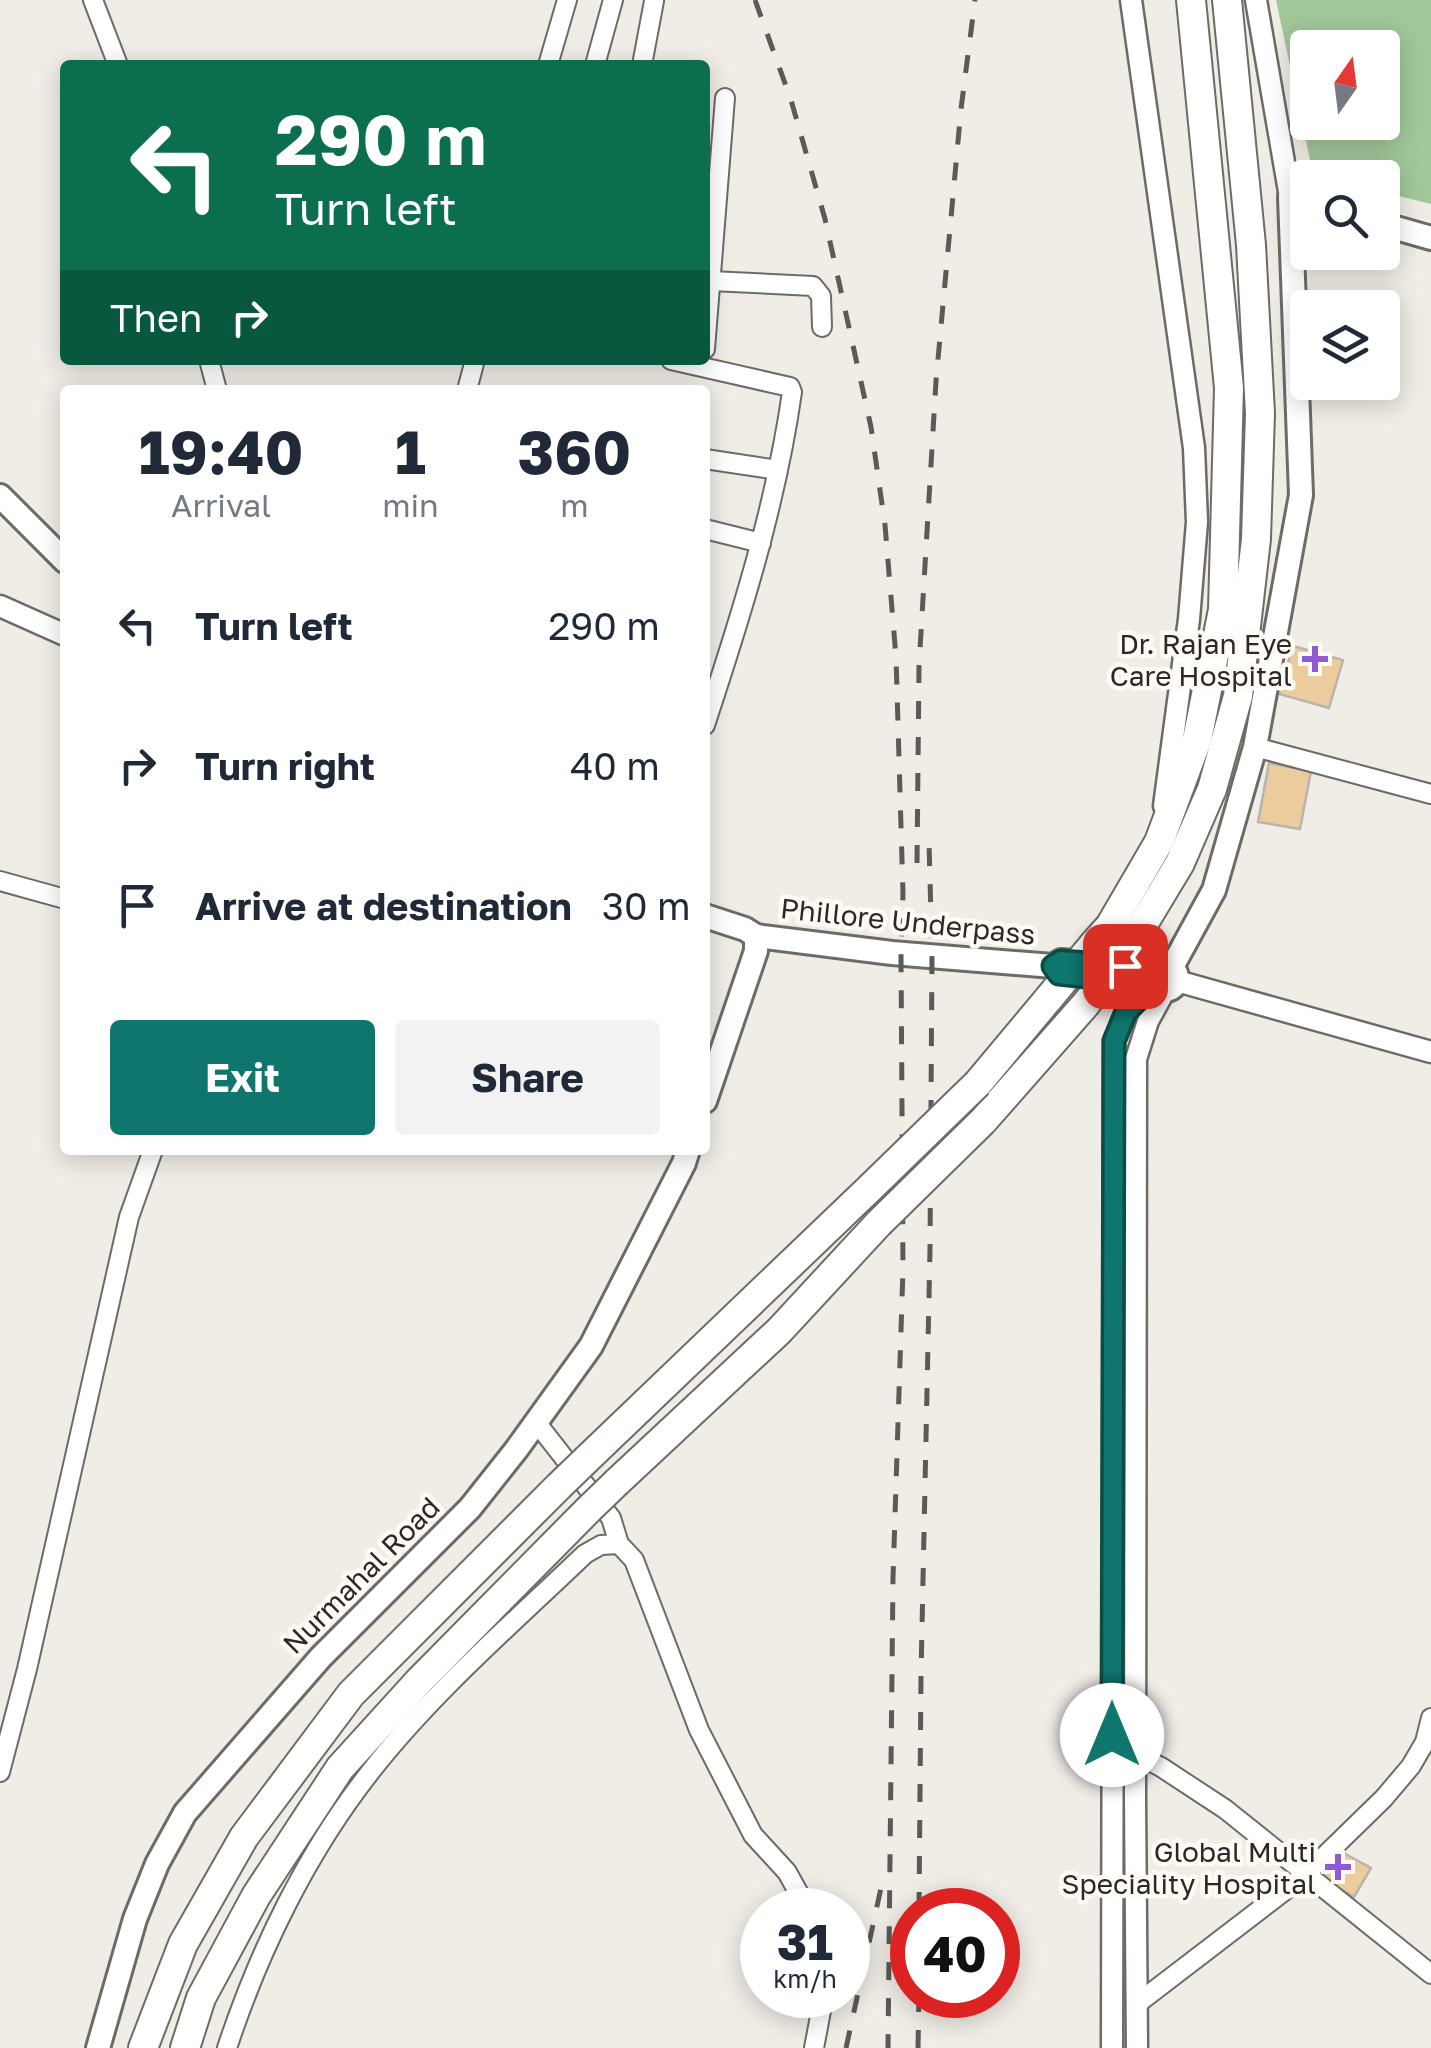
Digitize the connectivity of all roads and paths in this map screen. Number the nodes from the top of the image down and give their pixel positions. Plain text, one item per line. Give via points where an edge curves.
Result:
1 (94, 0) edge
2 (567, 0) edge
3 (613, 0) edge
4 (1131, 0) edge
5 (1191, 0) edge
6 (1227, 0) edge
7 (1256, 0) edge
8 (654, 1) edge
9 (116, 60) edge
10 (549, 60) edge
11 (597, 60) edge
12 (643, 60) edge
13 (725, 98) dead end
14 (1290, 160) edge
15 (1400, 229) edge
16 (1431, 238) edge
17 (1299, 270) edge
18 (711, 281) junction
19 (710, 292) edge
20 (822, 326) dead end
21 (710, 361) edge
22 (710, 459) edge
23 (778, 470) junction
24 (0, 496) edge
25 (710, 530) edge
26 (760, 543) junction
27 (60, 556) edge
28 (0, 606) edge
29 (60, 633) edge
30 (710, 710) edge
31 (1256, 747) junction
32 (1431, 794) edge
33 (1159, 842) junction
34 (0, 881) edge
35 (60, 897) edge
36 (710, 918) edge
37 (756, 936) junction
38 (1163, 979) junction
39 (1431, 1052) edge
40 (710, 1086) edge
41 (151, 1155) edge
42 (686, 1155) edge
43 (536, 1422) junction
44 (619, 1544) junction
45 (1431, 1719) edge
46 (1135, 1754) junction
47 (0, 1772) edge
48 (1305, 1874) junction
49 (796, 1888) edge
50 (1431, 1974) edge
51 (1138, 2003) junction
52 (820, 2018) edge
53 (98, 2048) edge
54 (143, 2048) edge
55 (184, 2048) edge
56 (227, 2048) edge
57 (814, 2048) edge
58 (1112, 2048) edge
59 (1138, 2048) edge

1 - 9 street
2 - 10 street
3 - 11 street
4 - 33 street via 1194,448 1189,619
5 - 33 highway via 1229,388 1224,610 1197,740
6 - 55 highway, bridge via 1251,244 1260,413 1256,539 1238,696 1212,789 1180,863 1127,951 983,1122 779,1331 588,1510 340,1768 256,1896 200,1998
7 - 14 street
8 - 12 street
13 - 18 street
15 - 16 main road
17 - 31 main road via 1301,495
18 - 19 street
18 - 20 street via 814,286
21 - 23 street via 791,388
22 - 23 street
23 - 26 street
24 - 27 main road
25 - 26 street
26 - 30 street
28 - 29 street
31 - 32 street
31 - 38 main road via 1214,890
33 - 54 highway, bridge via 1110,926 978,1083 351,1694 244,1837 184,1944
34 - 35 street
36 - 37 main road
37 - 38 main road, Phillore Underpass via 1053,966 1059,974
37 - 40 main road
38 - 39 street
38 - 46 street via 1136,1059
38 - 58 street via 1126,1012 1114,1041
41 - 47 street via 130,1218
42 - 43 main road, Nurmahal Road via 590,1346
43 - 44 street via 611,1518
43 - 53 main road, Nurmahal Road via 470,1508 321,1657 184,1812 134,1919
44 - 49 street via 634,1560 700,1730 739,1808
44 - 56 street via 585,1554 431,1702 372,1770 285,1909
45 - 48 street via 1411,1766
46 - 48 street via 1225,1810
46 - 51 street
48 - 50 street
48 - 51 street
51 - 59 street
52 - 57 street

